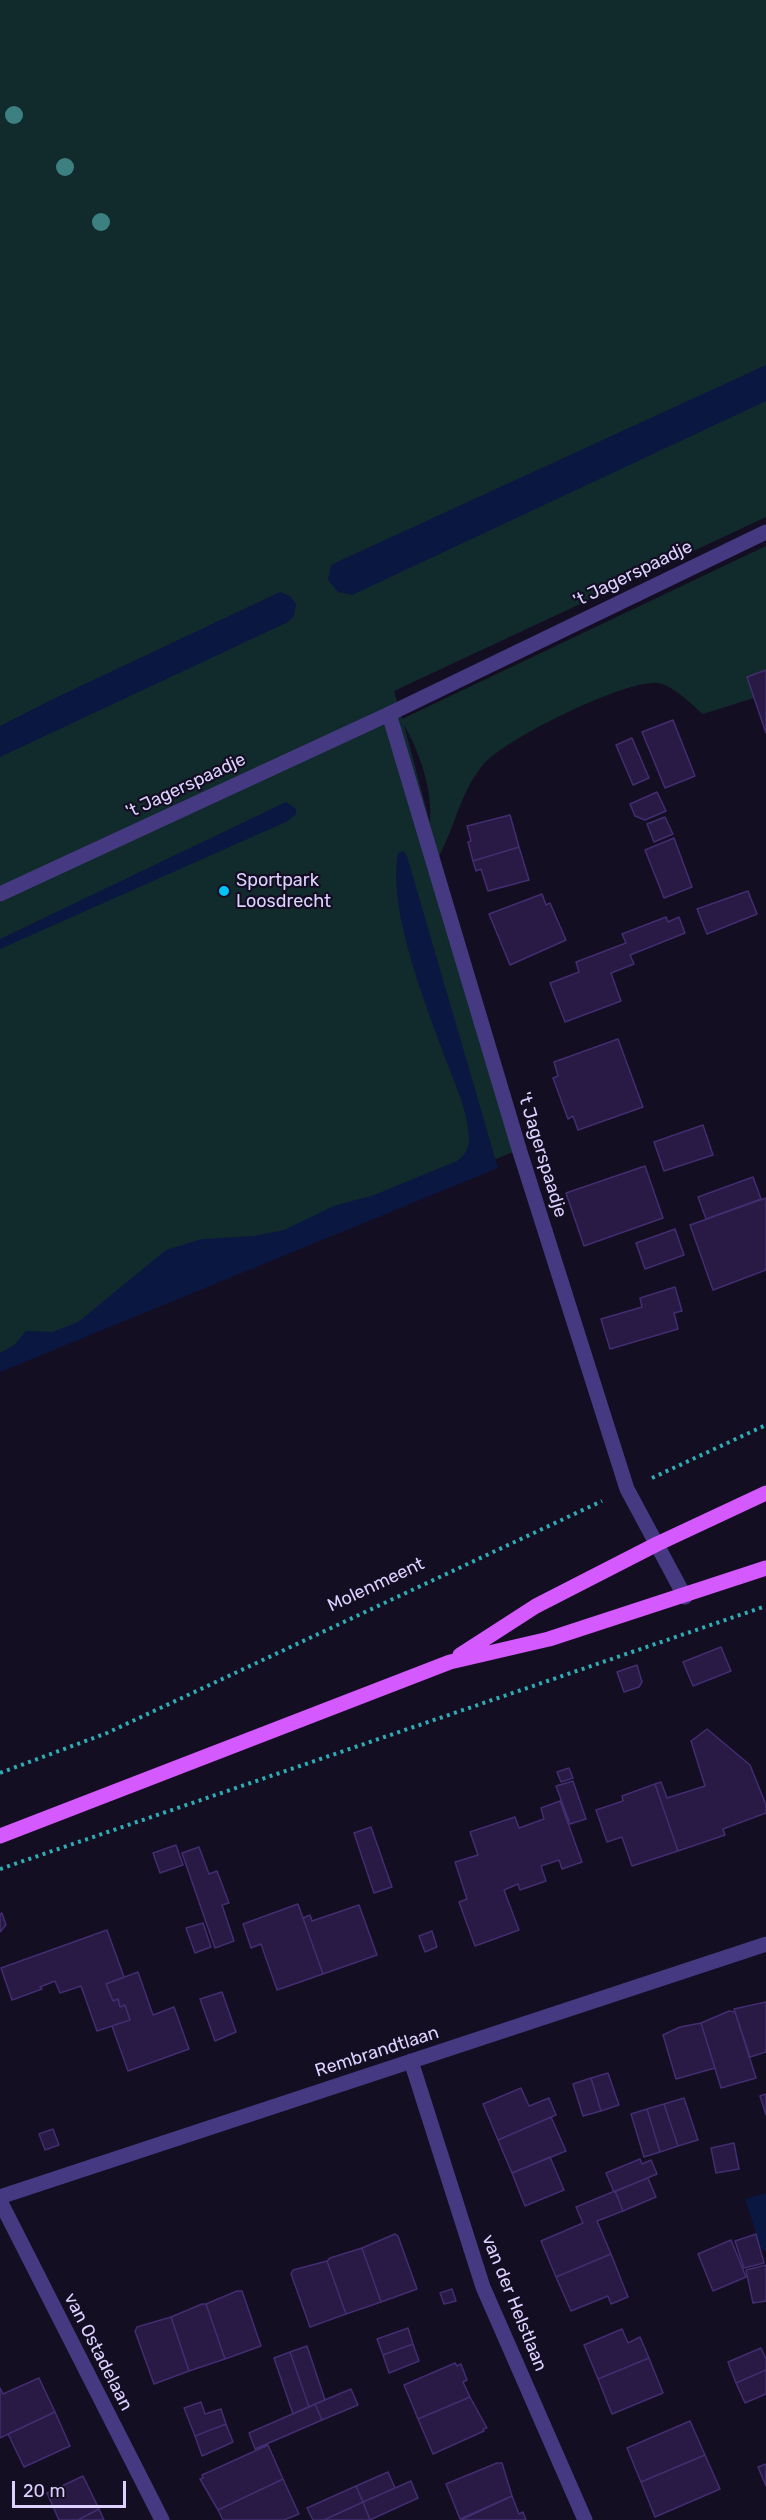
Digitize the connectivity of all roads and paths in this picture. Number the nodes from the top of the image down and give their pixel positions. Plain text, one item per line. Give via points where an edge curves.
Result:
1 (766, 532) edge
2 (389, 714) junction
3 (0, 894) edge
4 (766, 1425) edge
5 (627, 1489) junction
6 (766, 1492) edge
7 (657, 1544) junction
8 (766, 1568) edge
9 (685, 1597) junction
10 (766, 1606) edge
11 (450, 1662) junction
12 (0, 1773) edge
13 (0, 1836) edge
14 (0, 1869) edge
15 (766, 1944) edge
16 (411, 2061) junction
17 (0, 2199) edge
18 (162, 2520) edge
19 (585, 2520) edge

1 - 2 street, 't Jagerspaadje
2 - 3 street, 't Jagerspaadje
2 - 5 street, 't Jagerspaadje via 520,1152
4 - 5 path, Molenmeent
5 - 7 street, 't Jagerspaadje
5 - 12 path, Molenmeent via 107,1733
6 - 7 main road
7 - 9 street, 't Jagerspaadje
7 - 11 main road via 536,1606
8 - 9 main road
9 - 11 main road via 549,1639
10 - 14 path
11 - 13 main road
15 - 16 street, Rembrandtlaan
16 - 17 street, Rembrandtlaan
16 - 19 street, van der Helstlaan via 483,2287
17 - 18 street, van Ostadelaan

